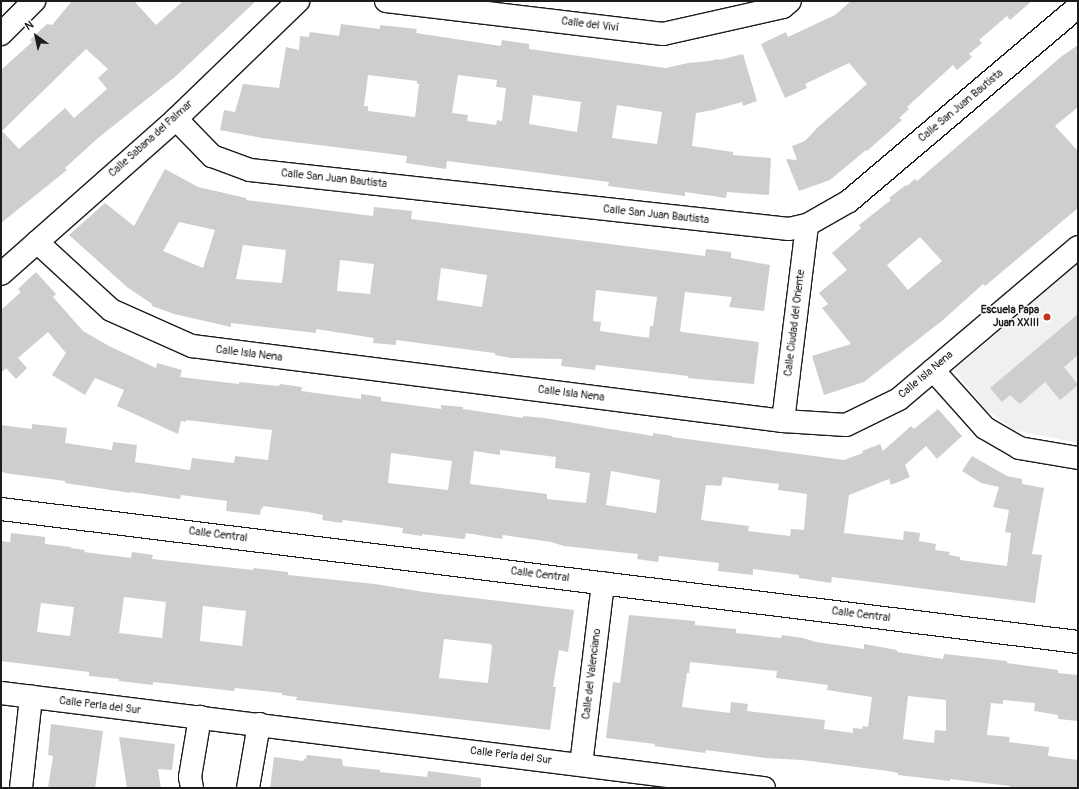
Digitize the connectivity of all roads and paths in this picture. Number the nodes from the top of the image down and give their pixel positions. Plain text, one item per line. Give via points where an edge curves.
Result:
1 (34, 1) edge
2 (298, 1) edge
3 (386, 1) edge
4 (790, 1) edge
5 (1078, 7) edge
6 (1, 34) edge
7 (176, 118) junction
8 (807, 225) junction
9 (37, 242) junction
10 (1078, 247) edge
11 (1, 274) edge
12 (933, 370) junction
13 (783, 421) junction
14 (1078, 458) edge
15 (1, 509) edge
16 (603, 583) junction
17 (1078, 642) edge
18 (1, 693) edge
19 (31, 698) junction
20 (200, 717) junction
21 (259, 724) junction
22 (581, 765) junction
23 (21, 788) edge
24 (192, 788) edge
25 (248, 788) edge
26 (764, 788) edge

1 - 6 street
2 - 7 street, Calle Sabana del Palmar
3 - 4 street, Calle del Viví via 663,34 783,7
5 - 8 street, Calle San Juan Bautista via 849,201
7 - 8 street, Calle San Juan Bautista via 212,156 250,170 789,229
7 - 9 street, Calle Sabana del Palmar
8 - 13 street, Calle Ciudad del Oriente
9 - 11 street, Calle Sabana del Palmar
9 - 13 street, Calle Isla Nena via 111,310 192,346
10 - 12 street, Calle Isla Nena
12 - 13 street, Calle Isla Nena via 899,399 846,425
12 - 14 street via 985,428 1019,448
15 - 16 street, Calle Central
16 - 17 street, Calle Central
16 - 22 street, Calle del Valenciano
18 - 19 street, Calle Perla del Sur
19 - 20 street, Calle Perla del Sur
19 - 23 street
20 - 21 street, Calle Perla del Sur
20 - 24 street via 190,777
21 - 22 street, Calle Perla del Sur
21 - 25 street
22 - 26 street, Calle Perla del Sur

